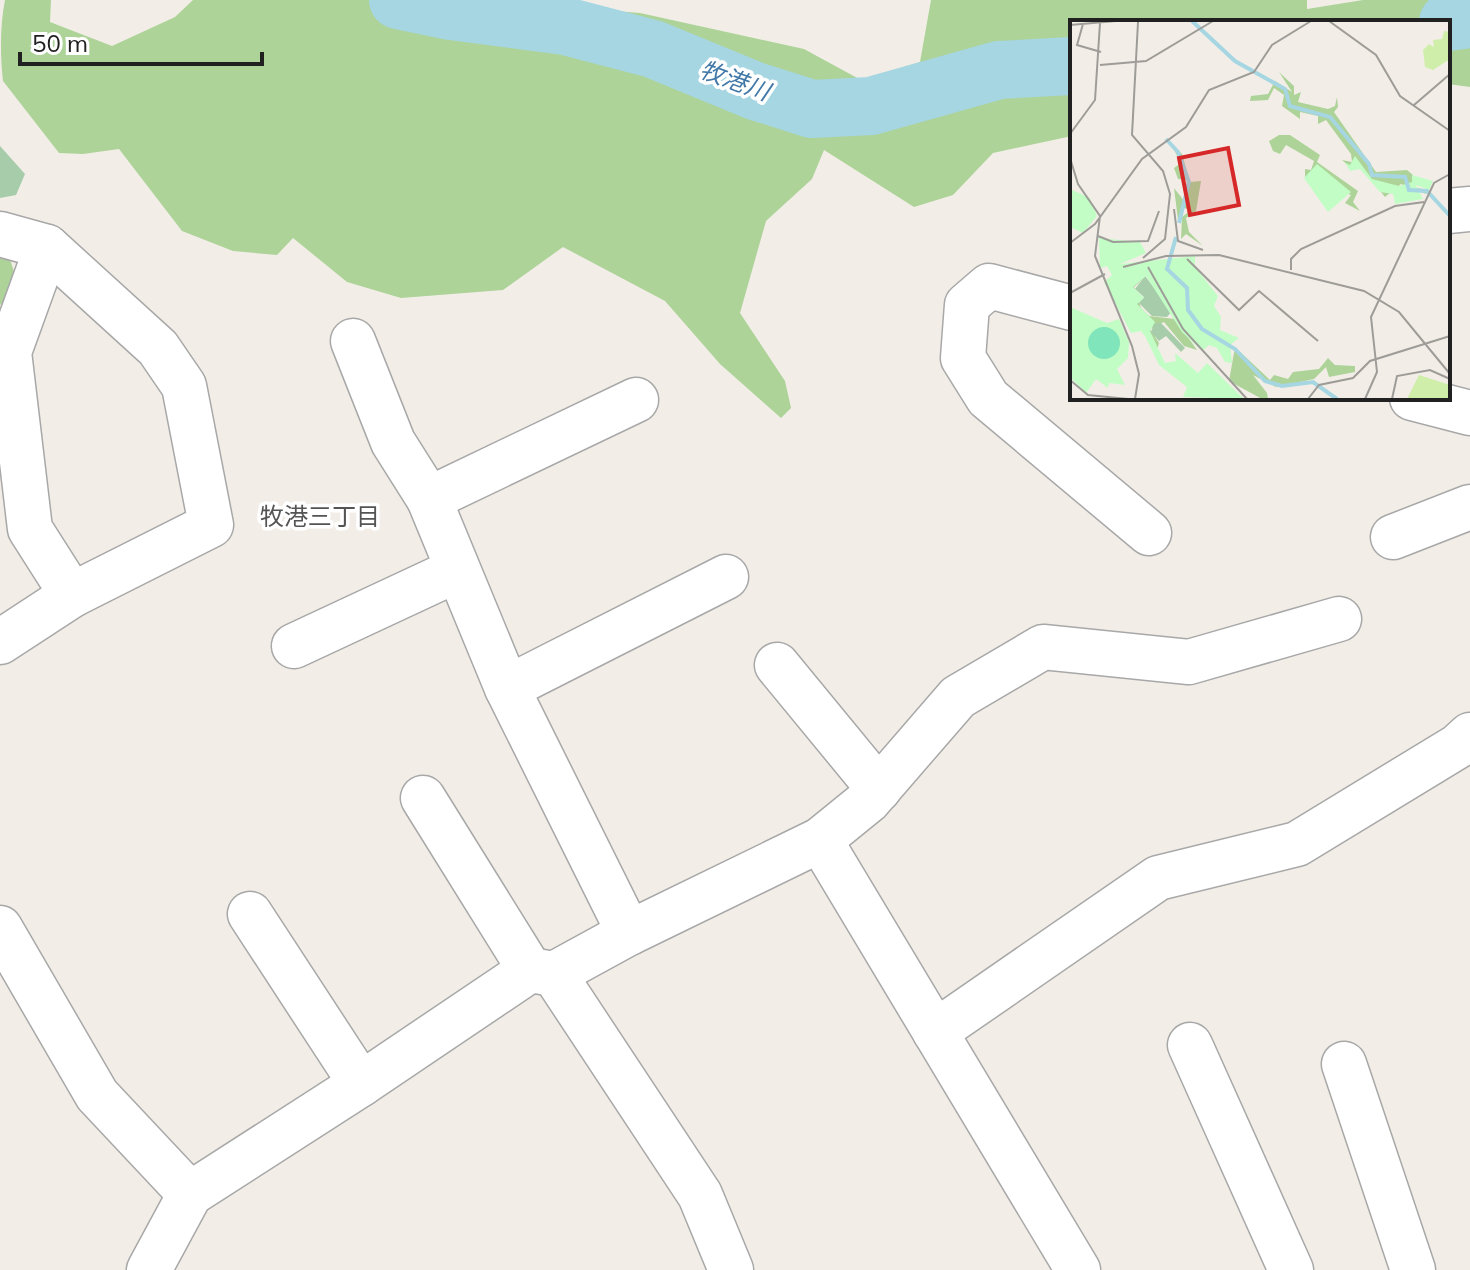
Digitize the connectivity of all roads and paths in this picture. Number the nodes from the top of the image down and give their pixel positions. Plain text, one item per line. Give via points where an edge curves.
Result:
1 (1470, 209) edge
2 (1450, 211) edge
3 (0, 234) edge
4 (47, 247) junction
5 (1070, 307) edge
6 (353, 341) dead end
7 (636, 400) dead end
8 (1420, 400) edge
9 (1470, 413) edge
10 (429, 499) junction
11 (1470, 507) edge
12 (1149, 533) dead end
13 (1393, 537) dead end
14 (457, 570) junction
15 (726, 577) dead end
16 (72, 595) junction
17 (1339, 619) dead end
18 (0, 642) edge
19 (294, 646) dead end
20 (777, 665) dead end
21 (507, 688) junction
22 (1470, 735) edge
23 (879, 789) junction
24 (423, 798) dead end
25 (820, 840) junction
26 (250, 914) dead end
27 (0, 928) edge
28 (629, 933) junction
29 (542, 972) junction
30 (935, 1032) junction
31 (1190, 1045) dead end
32 (1344, 1064) dead end
33 (361, 1084) junction
34 (190, 1194) junction
35 (1076, 1269) edge
36 (149, 1270) edge
37 (731, 1270) edge
38 (1291, 1270) edge
39 (1413, 1270) edge

1 - 2 street
3 - 4 street
4 - 16 street via 9,352 30,529
4 - 16 street via 158,348 184,386 211,525
5 - 12 street via 989,286 967,305 963,358 988,398
6 - 10 street via 393,442
7 - 10 street
8 - 9 street
10 - 14 street
11 - 13 street
14 - 19 street
14 - 21 street
15 - 21 street
16 - 18 street
17 - 23 street via 1189,662 1043,647 958,697
20 - 23 street
21 - 28 street
22 - 30 street via 1297,844 1158,878
23 - 25 street
24 - 29 street
25 - 28 street
25 - 30 street
26 - 33 street
27 - 34 street via 97,1095
28 - 29 street
29 - 33 street
29 - 37 street via 700,1195
30 - 35 street
31 - 38 street
32 - 39 street
33 - 34 street
34 - 36 street

